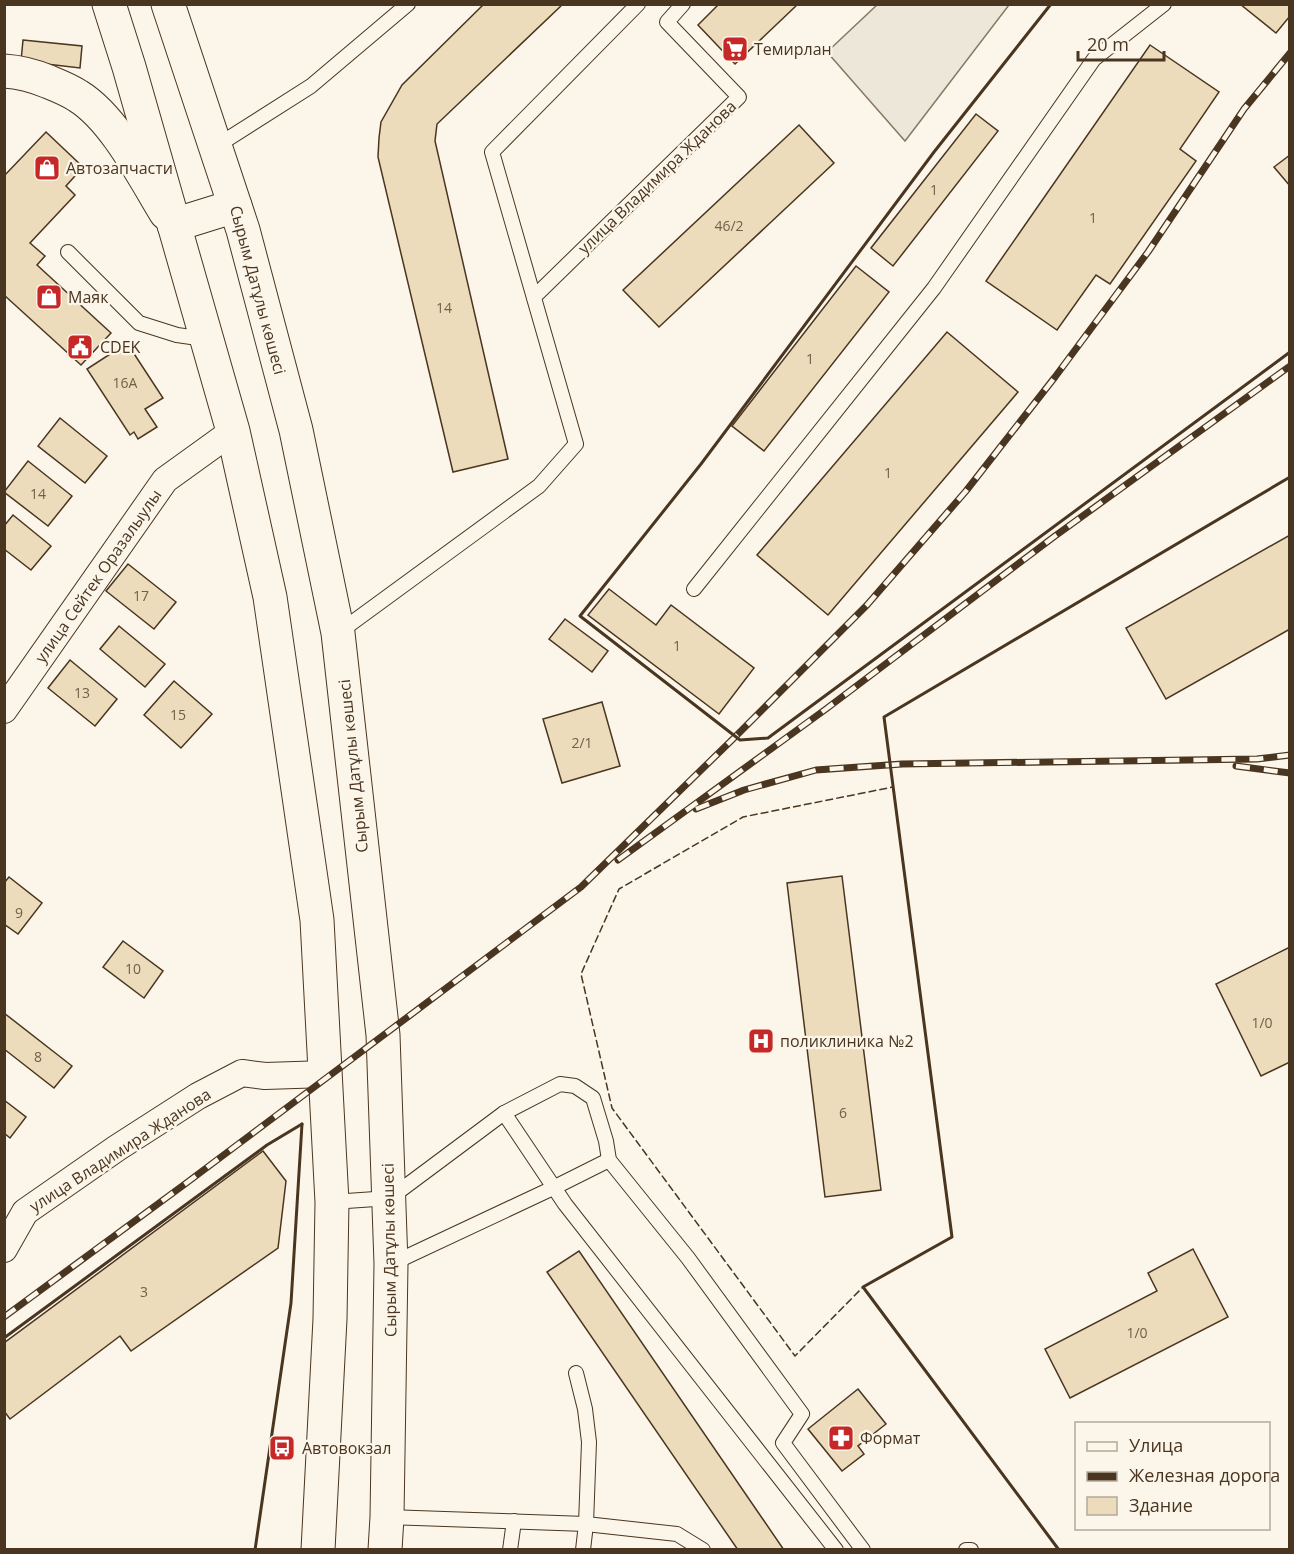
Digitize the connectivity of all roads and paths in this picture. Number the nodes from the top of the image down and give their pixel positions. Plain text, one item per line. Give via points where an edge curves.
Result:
1 (110, 4) edge
2 (168, 4) edge
3 (408, 4) edge
4 (638, 4) edge
5 (683, 4) edge
6 (1164, 4) edge
7 (4, 71) edge
8 (215, 147) junction
9 (235, 206) junction
10 (174, 225) junction
11 (68, 252) dead end
12 (534, 297) junction
13 (207, 339) junction
14 (233, 431) junction
15 (694, 589) dead end
16 (338, 633) junction
17 (4, 710) edge
18 (326, 1074) junction
19 (504, 1113) junction
20 (609, 1160) junction
21 (553, 1188) junction
22 (390, 1198) junction
23 (332, 1202) junction
24 (4, 1249) edge
25 (391, 1264) junction
26 (576, 1373) dead end
27 (387, 1517) junction
28 (514, 1521) junction
29 (586, 1524) junction
30 (318, 1550) edge
31 (385, 1550) edge
32 (510, 1550) edge
33 (583, 1550) edge
34 (703, 1550) edge
35 (836, 1550) edge
36 (863, 1550) edge
37 (966, 1550) edge
38 (971, 1550) edge

1 - 10 main road
2 - 8 main road, Сырым Датұлы көшесі
3 - 8 lane via 311,86
4 - 12 lane via 492,152
5 - 12 lane, улица Владимира Жданова via 667,22 739,97
6 - 15 lane via 1094,59 933,288
7 - 10 main road via 35,76 62,87 98,112 120,138
8 - 9 main road, Сырым Датұлы көшесі
9 - 10 main road
9 - 16 main road, Сырым Датұлы көшесі via 296,430
10 - 13 main road
11 - 13 lane via 139,323
12 - 16 lane via 576,444 539,486
13 - 14 main road
14 - 17 street, улица Сейтек Оразалыулы via 165,480
14 - 18 main road via 270,597 317,920
16 - 22 main road, Сырым Датұлы көшесі via 383,1035
18 - 23 main road
18 - 24 street, улица Владимира Жданова via 242,1073 198,1096 25,1212
19 - 20 lane via 560,1084 575,1086 593,1098
19 - 21 lane
19 - 22 lane
20 - 21 lane
20 - 36 lane via 688,1258 802,1414 783,1443
21 - 25 lane
21 - 35 lane
22 - 23 lane
22 - 25 main road, Сырым Датұлы көшесі
23 - 30 main road
25 - 27 main road, Сырым Датұлы көшесі
26 - 29 lane via 589,1442
27 - 28 lane
27 - 31 main road, Сырым Датұлы көшесі
28 - 29 lane
28 - 32 lane
29 - 33 lane
29 - 34 lane via 676,1534
37 - 38 lane

